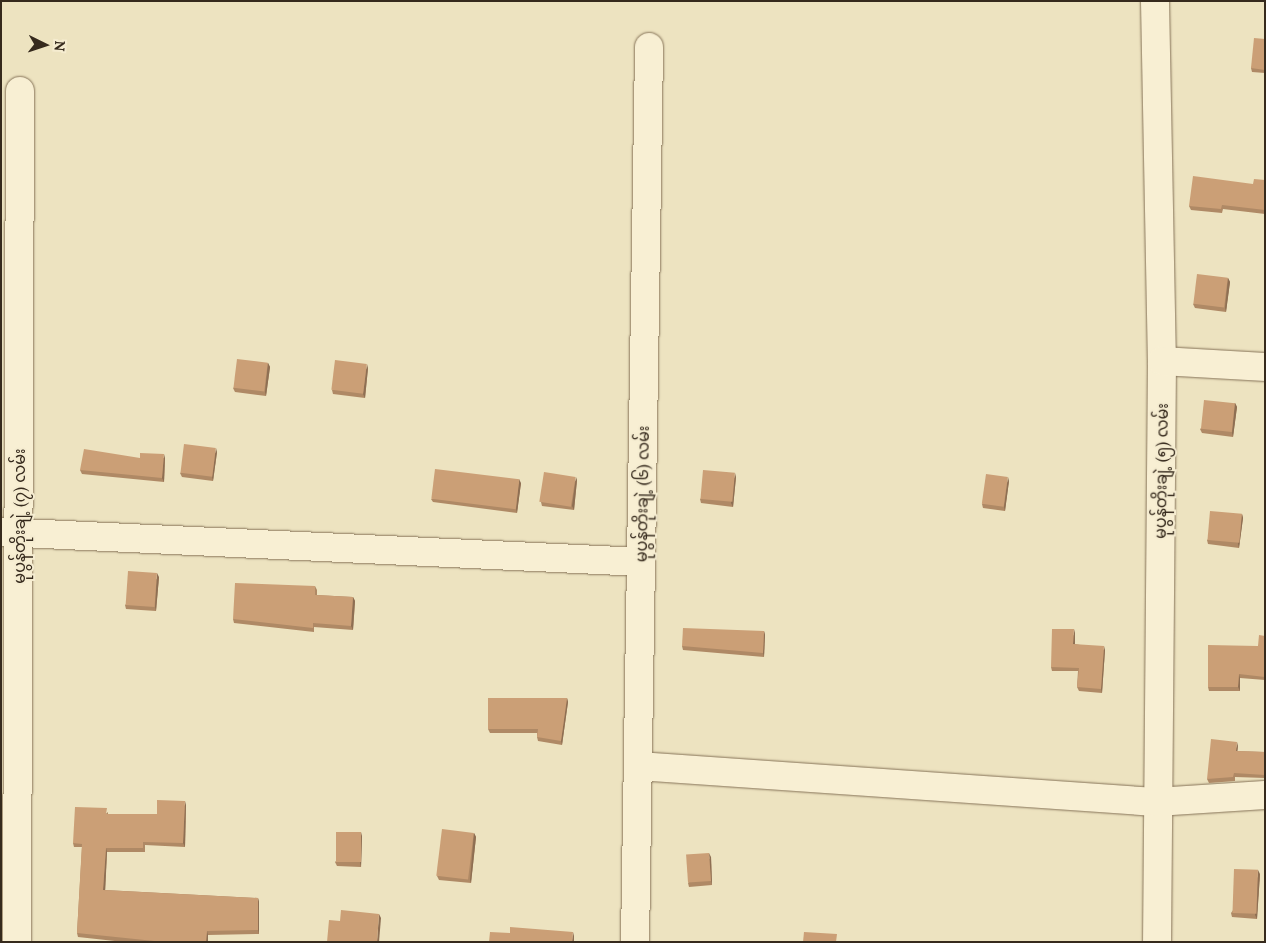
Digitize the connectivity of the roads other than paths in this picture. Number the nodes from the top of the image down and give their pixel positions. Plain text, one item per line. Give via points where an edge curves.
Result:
1 (1155, 1) edge
2 (649, 47) dead end
3 (20, 91) dead end
4 (1162, 361) junction
5 (1265, 367) edge
6 (10, 533) edge
7 (641, 562) junction
8 (638, 766) junction
9 (1265, 795) edge
10 (1156, 802) junction
11 (17, 942) edge
12 (635, 942) edge
13 (1157, 942) edge

1 - 4 street, မုပွန်တိုးချဲ့ (၅) လမ်း
2 - 7 street, မုပွန်တိုးချဲ့ (၆) လမ်း
3 - 6 street, မုပွန်တိုးချဲ့ (၇) လမ်း
4 - 5 street
4 - 10 street, မုပွန်တိုးချဲ့ (၅) လမ်း
6 - 7 street
6 - 11 street, မုပွန်တိုးချဲ့ (၇) လမ်း
7 - 8 street, မုပွန်တိုးချဲ့ (၆) လမ်း
8 - 10 street
8 - 12 street, မုပွန်တိုးချဲ့ (၆) လမ်း
9 - 10 street
10 - 13 street, မုပွန်တိုးချဲ့ (၅) လမ်း

